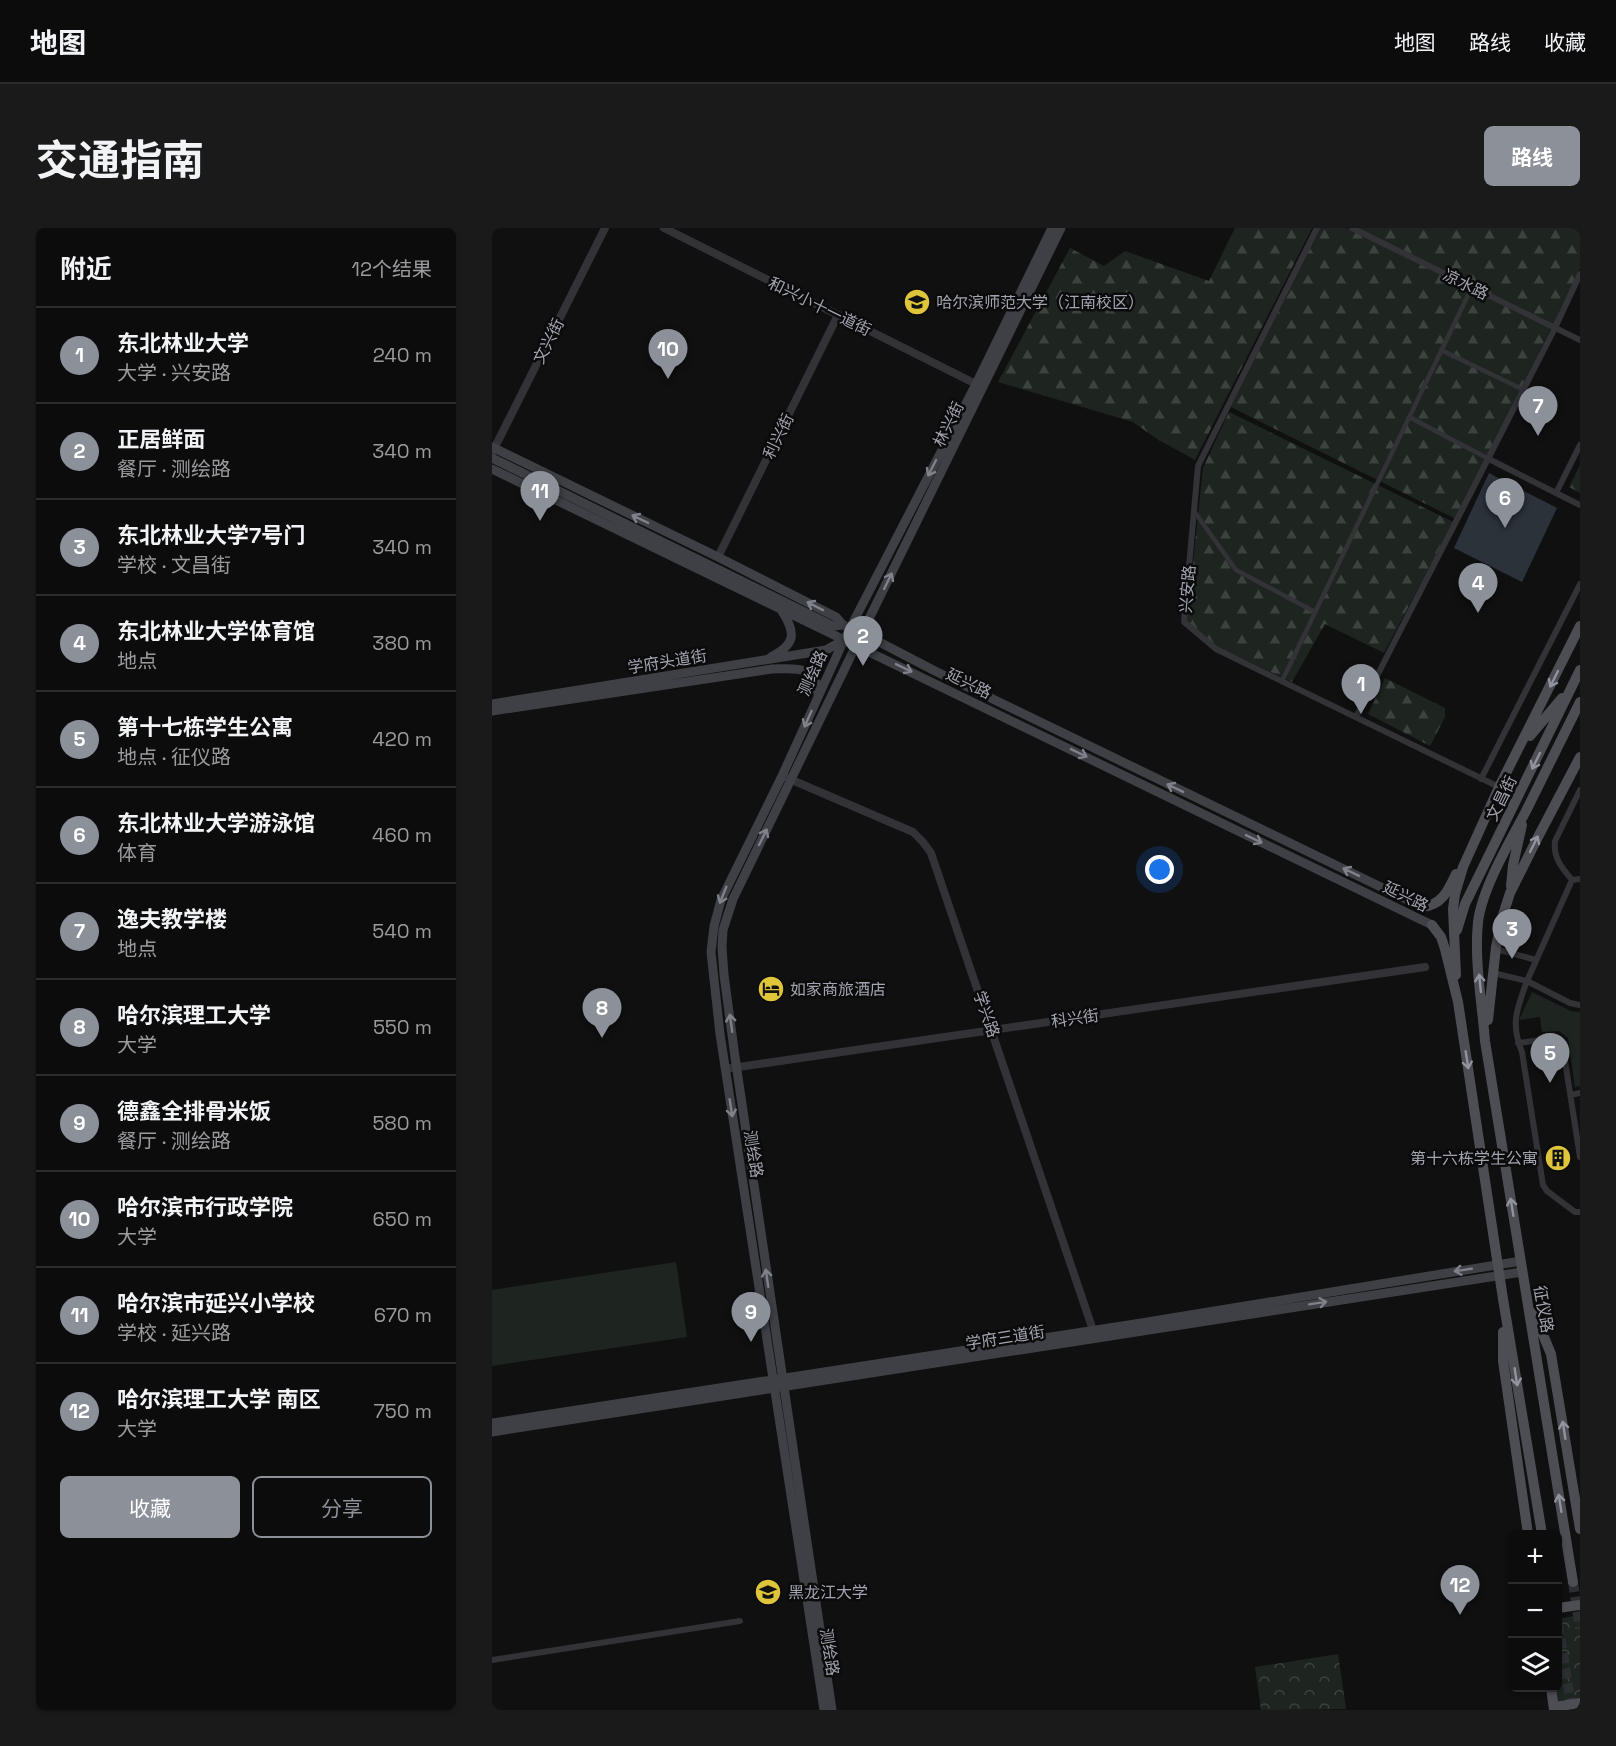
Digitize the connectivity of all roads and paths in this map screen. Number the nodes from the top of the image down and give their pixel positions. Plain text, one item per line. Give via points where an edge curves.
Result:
1 (605, 228) edge
2 (664, 228) edge
3 (1052, 228) edge
4 (1061, 228) edge
5 (1317, 228) edge
6 (1352, 228) edge
7 (1580, 274) edge
8 (1472, 287) junction
9 (838, 315) junction
10 (1555, 328) junction
11 (1580, 340) edge
12 (1442, 350) junction
13 (976, 384) junction
14 (1524, 390) junction
15 (1409, 417) junction
16 (1580, 445) edge
17 (493, 452) edge
18 (1489, 459) junction
19 (492, 469) edge
20 (1556, 493) junction
21 (1580, 505) edge
22 (1194, 511) junction
23 (718, 557) junction
24 (1580, 584) edge
25 (780, 609) junction
26 (1315, 612) junction
27 (1580, 626) edge
28 (846, 627) junction
29 (862, 633) junction
30 (844, 640) junction
31 (856, 645) junction
32 (759, 662) junction
33 (1580, 670) edge
34 (1282, 681) junction
35 (818, 696) junction
36 (1580, 702) edge
37 (492, 704) edge
38 (492, 711) edge
39 (1356, 717) junction
40 (1520, 748) junction
41 (1580, 756) edge
42 (787, 778) junction
43 (1481, 779) junction
44 (1499, 787) junction
45 (1580, 790) edge
46 (1493, 799) junction
47 (1524, 814) junction
48 (1580, 879) edge
49 (1572, 880) junction
50 (1511, 892) junction
51 (1422, 907) joint
52 (1432, 925) joint
53 (1455, 941) junction
54 (1496, 949) junction
55 (1536, 960) junction
56 (1425, 967) dead end
57 (1493, 973) junction
58 (1527, 981) junction
59 (1458, 1002) junction
60 (1579, 1003) edge
61 (992, 1030) junction
62 (1485, 1041) junction
63 (1518, 1043) junction
64 (737, 1067) junction
65 (725, 1069) junction
66 (1580, 1094) edge
67 (1571, 1095) junction
68 (1580, 1157) edge
69 (1580, 1212) edge
70 (1521, 1267) junction
71 (1499, 1270) junction
72 (1526, 1295) junction
73 (1503, 1299) junction
74 (1095, 1334) junction
75 (778, 1383) junction
76 (492, 1423) edge
77 (492, 1432) edge
78 (1580, 1529) edge
79 (1527, 1530) edge
80 (1541, 1530) edge
81 (1573, 1582) tunnel mouth
82 (1580, 1605) edge
83 (1562, 1607) edge
84 (740, 1621) dead end
85 (492, 1660) edge
86 (1552, 1692) edge
87 (1580, 1703) edge
88 (1554, 1708) edge
89 (824, 1710) edge
90 (832, 1710) edge

1 - 17 street, 文兴街
2 - 9 street, 和兴小十一道街
3 - 13 main road, 林兴街
29 -> 4 main road, 林兴街
5 - 22 street, 兴安路 via 1198,466
6 - 8 street, 凉水路
7 - 10 street
8 - 10 street, 凉水路
8 - 12 street
9 - 13 street, 和兴小十一道街
9 - 23 street, 利兴街
10 - 11 street, 凉水路
10 - 14 street
12 - 14 street
12 - 15 street
13 -> 28 main road, 林兴街
14 - 18 street
15 - 18 street
15 - 26 street
16 - 20 street
23 -> 17 main road, 延兴路
17 - 28 main road via 832,626
18 - 20 street
18 - 39 street
19 - 25 main road, 延兴路
20 - 21 street
22 - 26 street via 1236,570
22 - 34 street, 兴安路 via 1184,622 1216,649
28 -> 23 main road, 延兴路 via 836,616
24 - 43 street
25 - 30 main road, 延兴路
25 - 32 main road via 792,629 790,640 779,652
26 - 34 street
27 -> 40 main road
28 - 29 main road, 延兴路
28 - 30 main road, 测绘路
29 - 31 main road, 测绘路
51 -> 29 main road, 延兴路
30 - 31 main road, 延兴路
30 - 32 main road, 学府头道街 via 826,650
30 - 35 main road, 测绘路
31 - 42 main road, 测绘路
31 -> 52 main road, 延兴路
32 - 37 main road, 学府头道街
33 - 40 main road
33 -> 53 main road, 文昌街 via 1465,904
34 - 39 street, 兴安路
35 - 38 main road, 学府头道街 via 817,681 811,673 772,669
35 -> 42 main road, 测绘路
36 - 47 main road, 文昌街
39 - 43 street, 兴安路
40 - 44 main road
50 -> 41 main road
42 - 61 street, 学兴路 via 913,832 923,842
64 -> 42 main road, 测绘路 via 724,975 723,930
42 -> 65 main road, 测绘路 via 730,879 714,926 712,961
43 - 44 street, 兴安路
44 - 46 main road
45 - 49 street via 1553,850
46 - 51 main road via 1444,897 1434,905
46 - 53 main road via 1455,894
47 - 50 main road
62 -> 47 main road, 文昌街 via 1477,959 1478,920 1488,889
48 - 49 street
49 - 55 street
50 - 54 main road
52 - 59 main road via 1441,937
53 - 59 main road
54 - 55 street
54 - 57 main road
55 - 58 street
56 - 61 street, 科兴街
57 - 58 street
57 - 62 main road
58 - 60 street
58 - 63 street via 1515,1021
59 -> 71 main road
61 - 64 street, 科兴街
61 - 74 street, 学兴路
70 -> 62 main road, 征仪路
63 - 67 street via 1556,1038 1562,1042
63 - 69 street via 1543,1185
64 - 65 street, 科兴街
75 -> 64 main road, 测绘路
65 -> 75 main road, 测绘路
66 - 67 street
67 - 68 street
70 - 71 main road, 学府三道街
70 - 72 main road, 征仪路
71 - 73 main road
71 - 74 main road, 学府三道街
78 -> 72 main road via 1551,1354
81 -> 72 main road, 征仪路
73 - 79 main road via 1503,1361
73 -> 80 main road
74 - 75 main road, 学府三道街
75 - 76 main road, 学府三道街
75 - 77 main road, 学府三道街
75 - 89 main road, 测绘路
75 - 90 main road, 测绘路
82 - 83 main road
84 - 85 street
86 - 88 main road
87 - 88 main road

